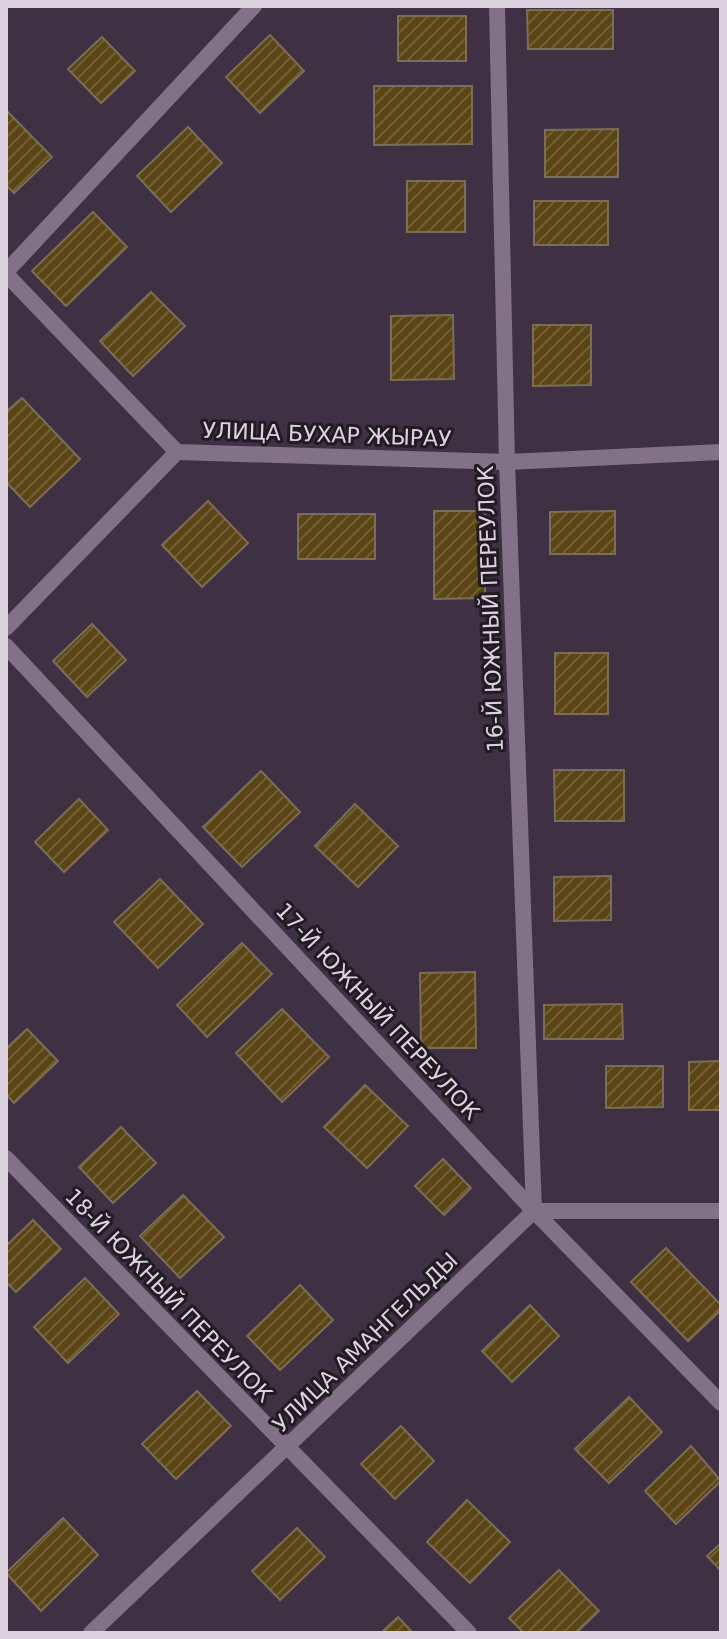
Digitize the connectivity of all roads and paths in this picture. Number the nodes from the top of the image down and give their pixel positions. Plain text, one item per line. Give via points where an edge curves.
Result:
1 (254, 6) edge
2 (497, 6) edge
3 (6, 273) edge
4 (177, 452) junction
5 (721, 452) edge
6 (507, 462) junction
7 (6, 628) edge
8 (6, 646) edge
9 (6, 1158) edge
10 (534, 1211) junction
11 (721, 1211) edge
12 (721, 1403) edge
13 (286, 1448) junction
14 (91, 1633) edge
15 (469, 1633) edge

1 - 3 street
2 - 6 street, 16-Й ЮЖНЫЙ ПЕРЕУЛОК
3 - 4 street, УЛИЦА БУХАР ЖЫРАУ
4 - 6 street, УЛИЦА БУХАР ЖЫРАУ
4 - 7 street
5 - 6 street, УЛИЦА БУХАР ЖЫРАУ
6 - 10 street, 16-Й ЮЖНЫЙ ПЕРЕУЛОК
8 - 10 street, 17-Й ЮЖНЫЙ ПЕРЕУЛОК
9 - 13 street, 18-Й ЮЖНЫЙ ПЕРЕУЛОК
10 - 11 street
10 - 12 street, 17-Й ЮЖНЫЙ ПЕРЕУЛОК
10 - 13 street, УЛИЦА АМАНГЕЛЬДЫ
13 - 14 street, УЛИЦА АМАНГЕЛЬДЫ
13 - 15 street, 18-Й ЮЖНЫЙ ПЕРЕУЛОК

